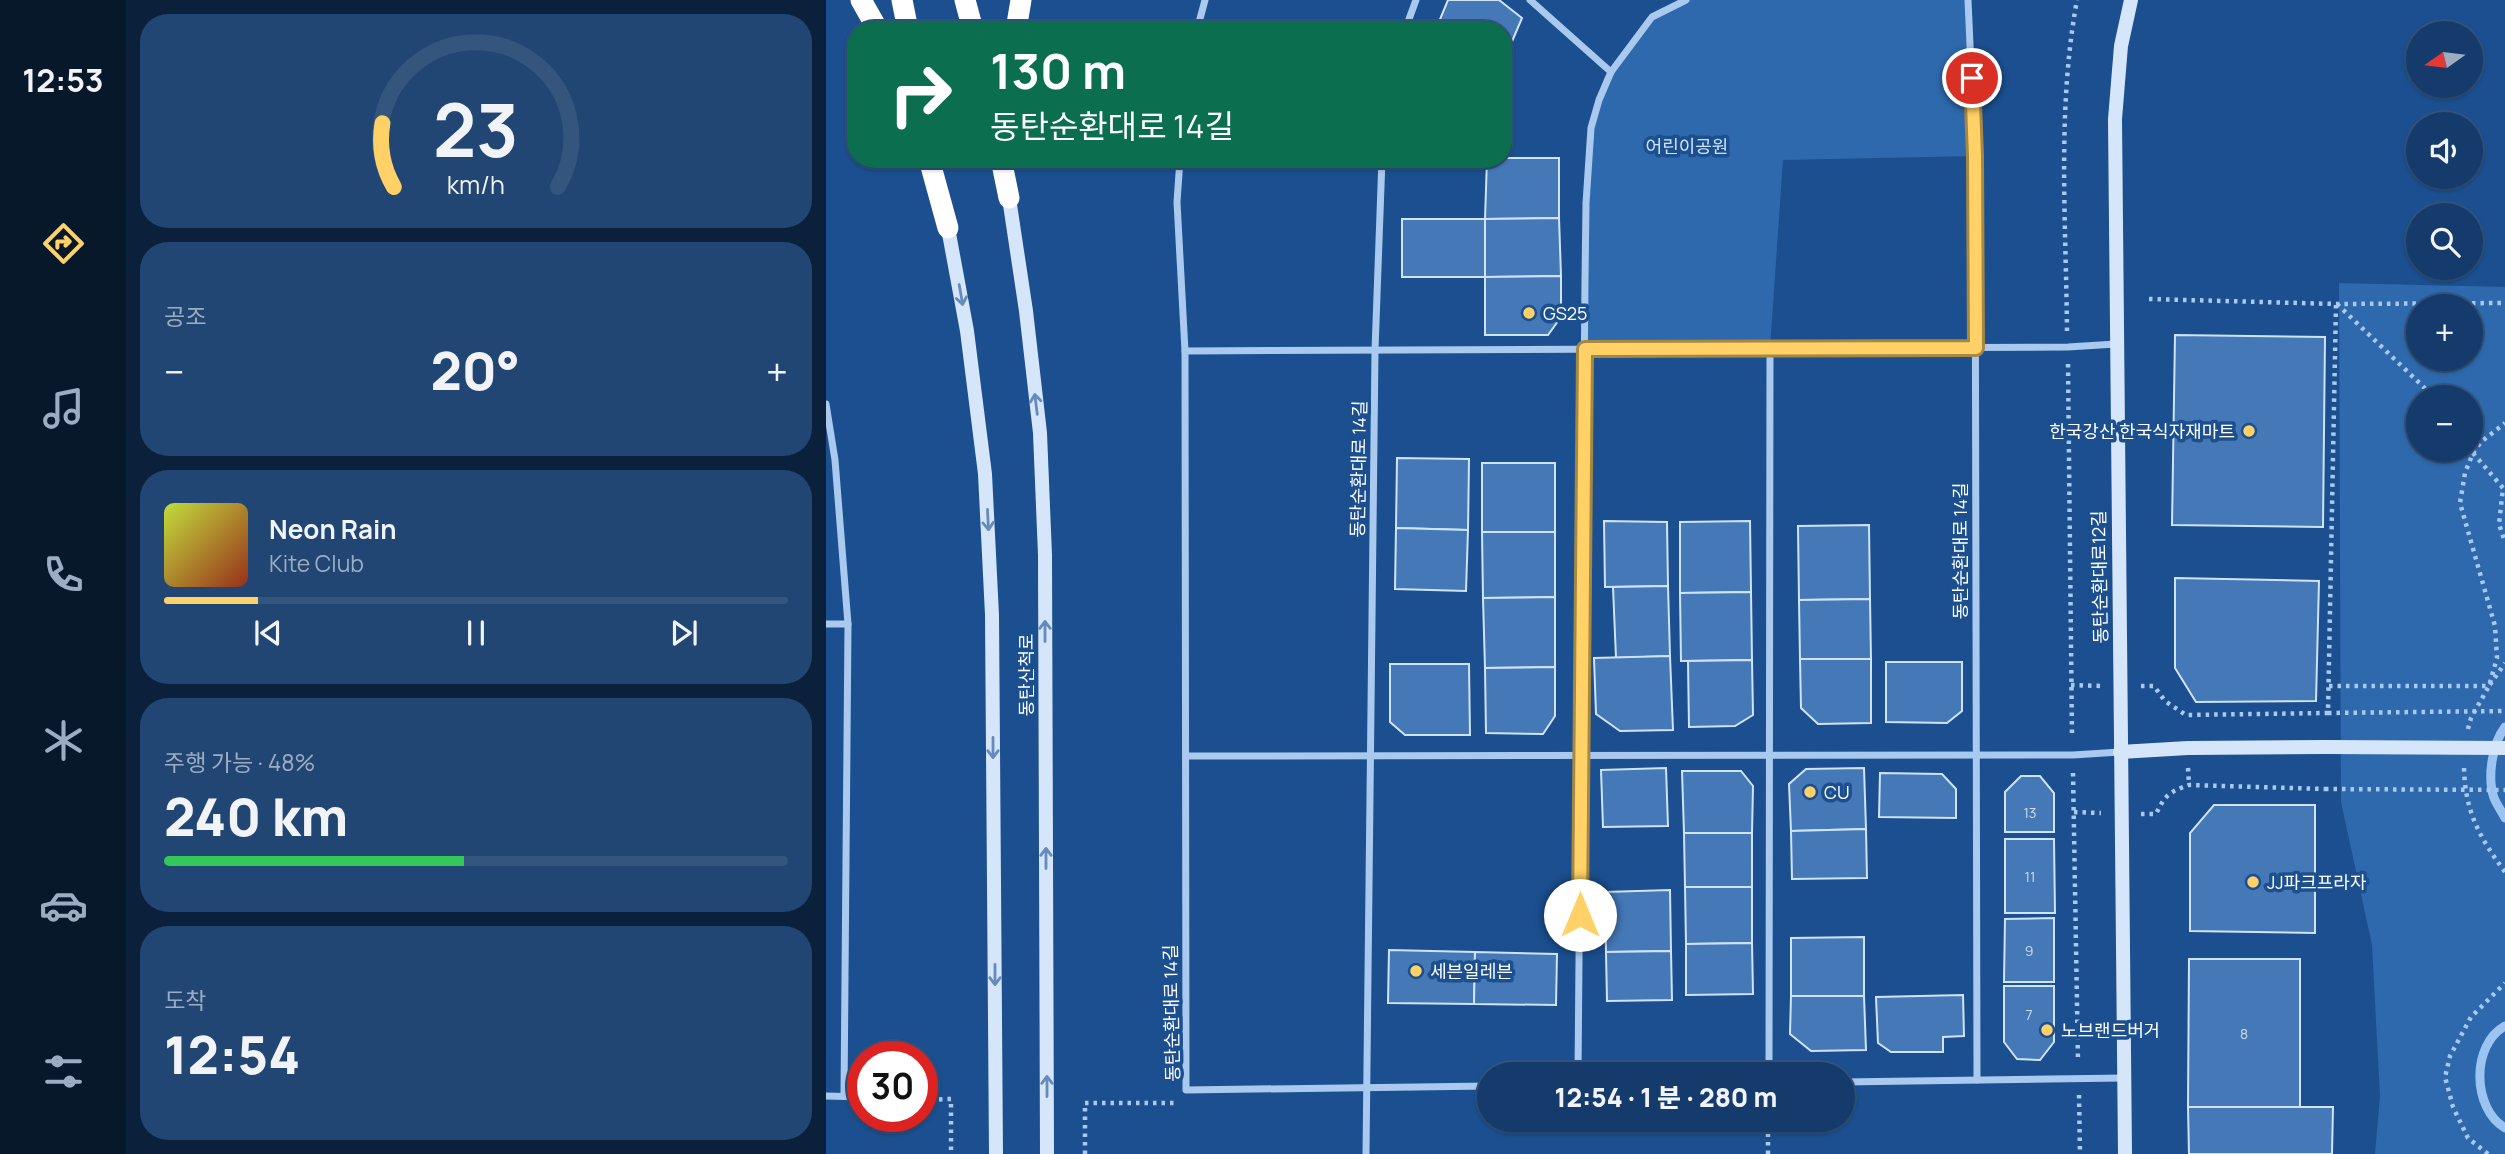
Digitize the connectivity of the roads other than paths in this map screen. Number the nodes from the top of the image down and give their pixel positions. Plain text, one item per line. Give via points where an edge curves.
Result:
1 (861, 0) edge
2 (902, 0) edge
3 (965, 0) edge
4 (1021, 0) edge
5 (1205, 0) edge
6 (1416, 0) edge
7 (1530, 0) edge
8 (1686, 0) edge
9 (1968, 0) edge
10 (2131, 0) edge
11 (873, 21) edge
12 (906, 21) edge
13 (971, 21) edge
14 (1018, 21) edge
15 (1199, 21) edge
16 (1408, 21) edge
17 (1611, 72) junction
18 (931, 168) edge
19 (936, 168) edge
20 (1003, 168) edge
21 (1010, 168) edge
22 (1179, 168) edge
23 (1382, 168) edge
24 (1009, 198) junction
25 (948, 228) junction
26 (2116, 344) junction
27 (1770, 348) junction
28 (1976, 348) junction
29 (1585, 349) junction
30 (1375, 350) junction
31 (1185, 351) junction
32 (826, 404) edge
33 (826, 624) edge
34 (848, 624) junction
35 (2505, 748) edge
36 (2120, 752) junction
37 (1769, 755) junction
38 (1976, 755) junction
39 (1186, 756) junction
40 (1371, 756) junction
41 (1581, 756) junction
42 (1578, 1062) edge
43 (1769, 1062) edge
44 (2124, 1078) junction
45 (1977, 1080) junction
46 (1855, 1082) edge
47 (1477, 1086) edge
48 (1367, 1088) junction
49 (826, 1096) edge
50 (844, 1096) junction
51 (847, 1096) edge
52 (996, 1154) edge
53 (1047, 1154) edge
54 (1366, 1154) edge
55 (2125, 1154) edge

1 - 11 highway
2 - 12 highway
3 - 13 highway
4 - 14 highway
5 - 15 street
6 - 16 street
7 - 17 street
8 - 17 street via 1652,17
9 - 28 street, 동탄순환대로 14길
10 - 26 main road, 동탄순환대로12길 via 2121,46 2115,119
17 - 29 street via 1591,128
18 - 25 highway
19 - 25 highway
20 - 24 highway
21 - 24 highway
22 - 31 street, 동탄순환대로 14길
23 - 30 street, 동탄순환대로 14길
53 -> 24 main road, 동탄산척로 via 1040,433
25 -> 52 main road, 동탄산척로 via 985,474 992,615
26 - 28 street
26 - 36 main road, 동탄순환대로12길
27 - 28 street
27 - 29 street
27 - 37 street
28 - 38 street, 동탄순환대로 14길
29 - 30 street
29 - 41 street
30 - 31 street
30 - 40 street, 동탄순환대로 14길
31 - 39 street, 동탄순환대로 14길
32 - 34 street
33 - 34 street
34 - 50 street
35 - 36 main road, bridge
36 - 38 street
36 - 44 main road, 동탄순환대로12길
37 - 38 street
37 - 41 street
37 - 43 street
38 - 45 street, 동탄순환대로 14길
39 - 40 street
39 - 48 street, 동탄순환대로 14길 via 1186,1090
40 - 41 street
40 - 48 street, 동탄순환대로 14길
41 - 42 street
44 - 45 street
44 - 55 main road, 동탄순환대로12길
45 - 46 street
47 - 48 street, 동탄순환대로 14길
48 - 54 street, 동탄순환대로 14길
49 - 50 street
50 - 51 street

